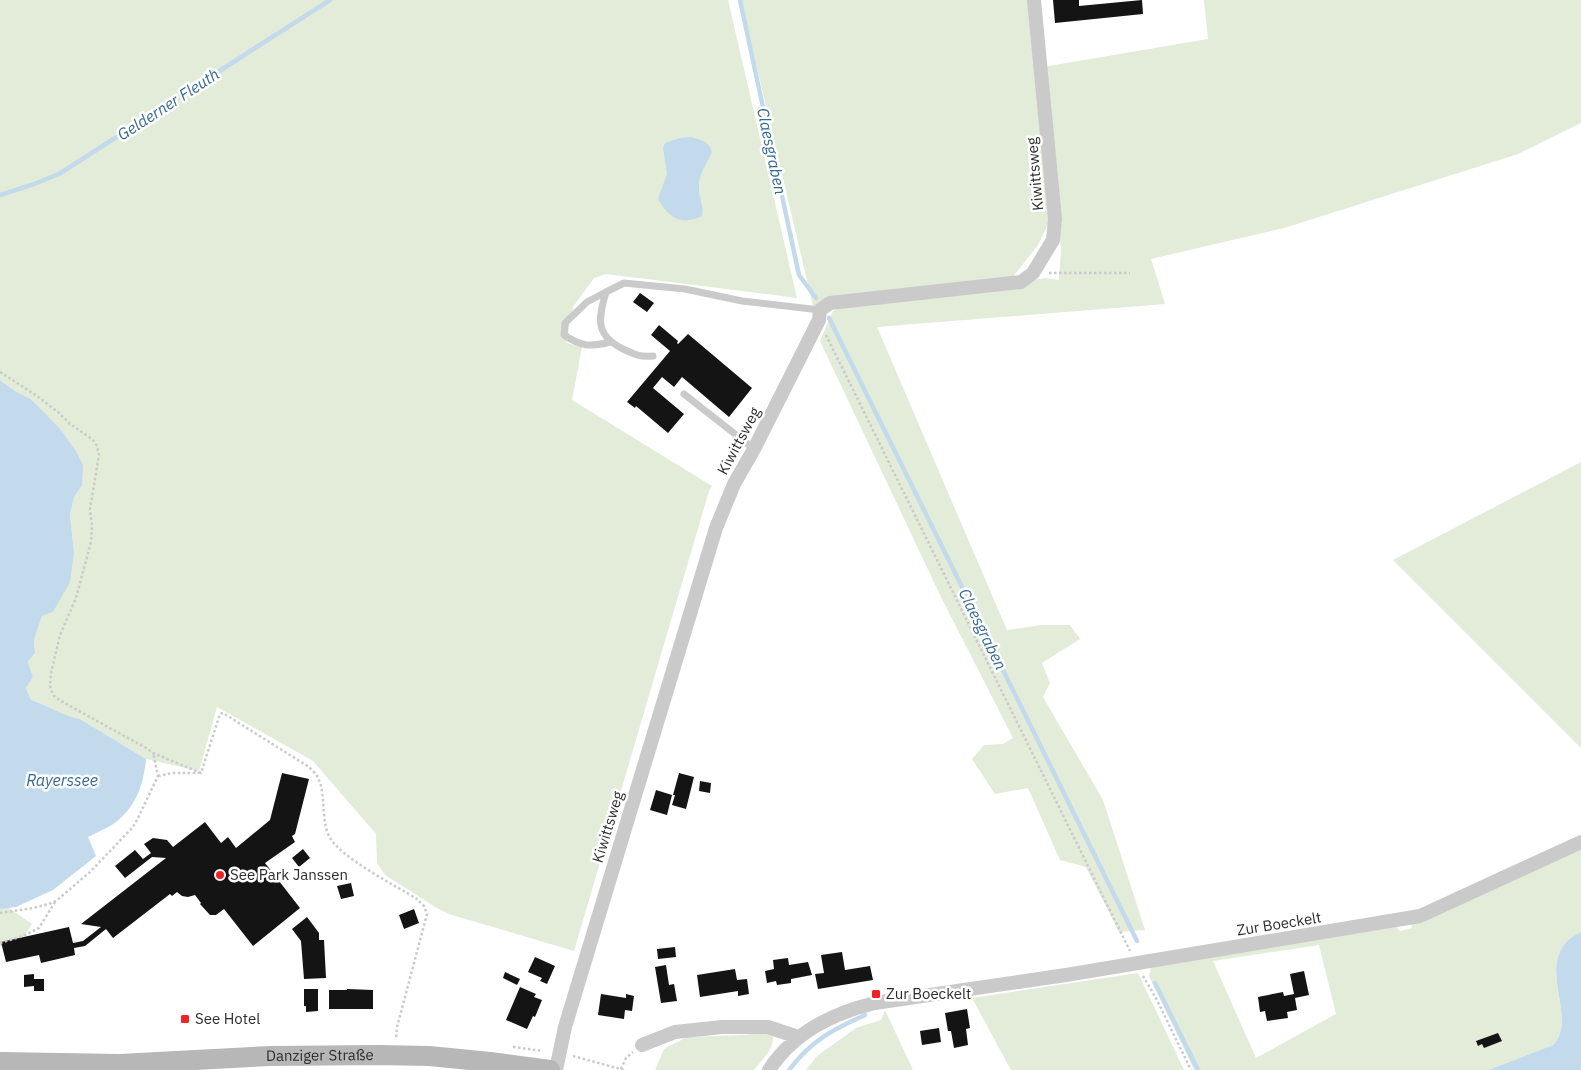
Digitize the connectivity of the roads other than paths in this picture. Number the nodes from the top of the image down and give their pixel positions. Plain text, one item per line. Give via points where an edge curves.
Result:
1 (1034, 0) edge
2 (606, 292) junction
3 (819, 315) junction
4 (610, 342) junction
5 (653, 356) dead end
6 (684, 394) dead end
7 (754, 450) junction
8 (1581, 842) edge
9 (798, 1037) junction
10 (642, 1045) road end
11 (0, 1062) edge
12 (554, 1062) edge
13 (120, 1067) edge
14 (556, 1070) edge
15 (769, 1070) edge

1 - 3 street, Kiwittsweg via 1055,219 1053,240 1033,273 1021,282 830,303
2 - 3 lane via 624,283 686,289
2 - 4 lane via 600,311 602,331
2 - 4 lane via 587,302 565,323 564,335 576,343 594,346
3 - 7 street, Kiwittsweg
4 - 5 lane via 641,357
6 - 7 lane
7 - 12 street, Kiwittsweg via 734,484 716,528
8 - 9 street, Zur Boeckelt via 1420,916 1137,964 874,1003 829,1018
9 - 10 street via 768,1027 722,1027 675,1032
9 - 15 street, Zur Boeckelt
11 - 13 street, Danziger Straße
12 - 13 street, Danziger Straße via 379,1055 270,1056
12 - 14 street, Kiwittsweg

